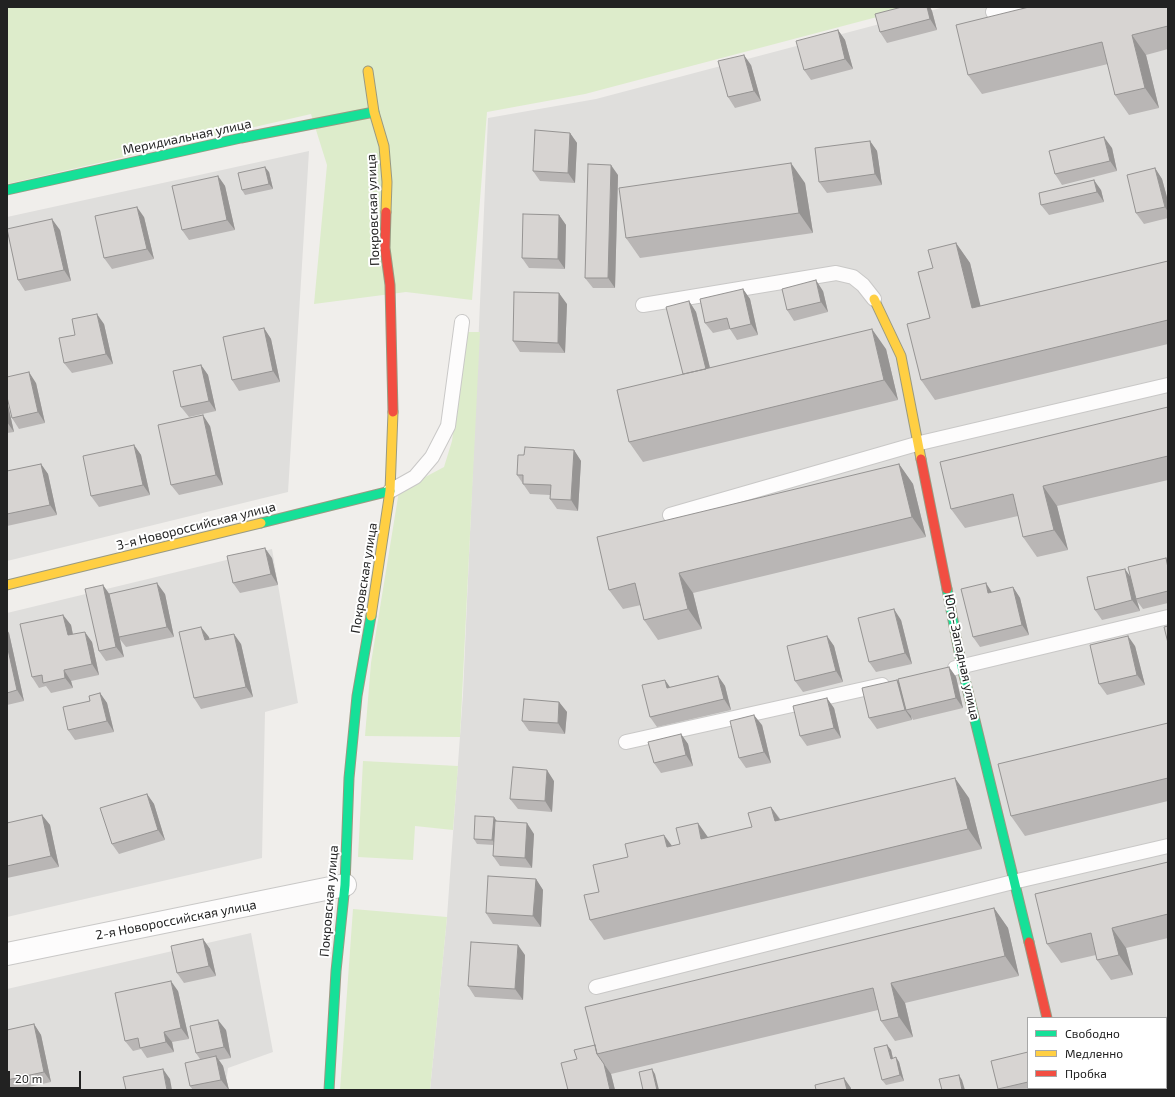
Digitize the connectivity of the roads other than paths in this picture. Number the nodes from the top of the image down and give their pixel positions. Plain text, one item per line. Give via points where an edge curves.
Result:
1 (1014, 7) edge
2 (993, 12) dead end
3 (368, 71) dead end
4 (374, 112) junction
5 (7, 190) edge
6 (874, 299) joint
7 (643, 305) dead end
8 (462, 322) dead end
9 (1168, 385) edge
10 (920, 443) junction
11 (390, 491) junction
12 (670, 515) dead end
13 (7, 585) edge
14 (1168, 617) edge
15 (962, 667) junction
16 (939, 672) edge
17 (894, 682) edge
18 (626, 742) dead end
19 (1168, 846) edge
20 (1014, 882) junction
21 (345, 885) junction
22 (7, 954) edge
23 (596, 987) dead end
24 (1047, 1017) edge
25 (329, 1090) edge

1 - 2 lane
3 - 4 street, Покровская улица
4 - 5 street, Меридиальная улица via 241,138
4 - 11 street, Покровская улица via 384,146 387,182 385,248 390,285 393,426
6 - 7 lane via 853,277 836,273
6 - 10 street, Юго-Западная улица via 901,356
8 - 11 lane via 448,426 432,457 415,477
9 - 10 lane
10 - 12 lane
10 - 15 street, Юго-Западная улица
11 - 13 street, 3-я Новороссийская улица
11 - 21 street, Покровская улица via 357,696 349,778
14 - 15 lane
15 - 16 lane
15 - 20 street, Юго-Западная улица
17 - 18 lane
19 - 20 lane
20 - 23 lane
20 - 24 street, Юго-Западная улица
21 - 22 street, 2-я Новороссийская улица
21 - 25 street, Покровская улица via 336,971

